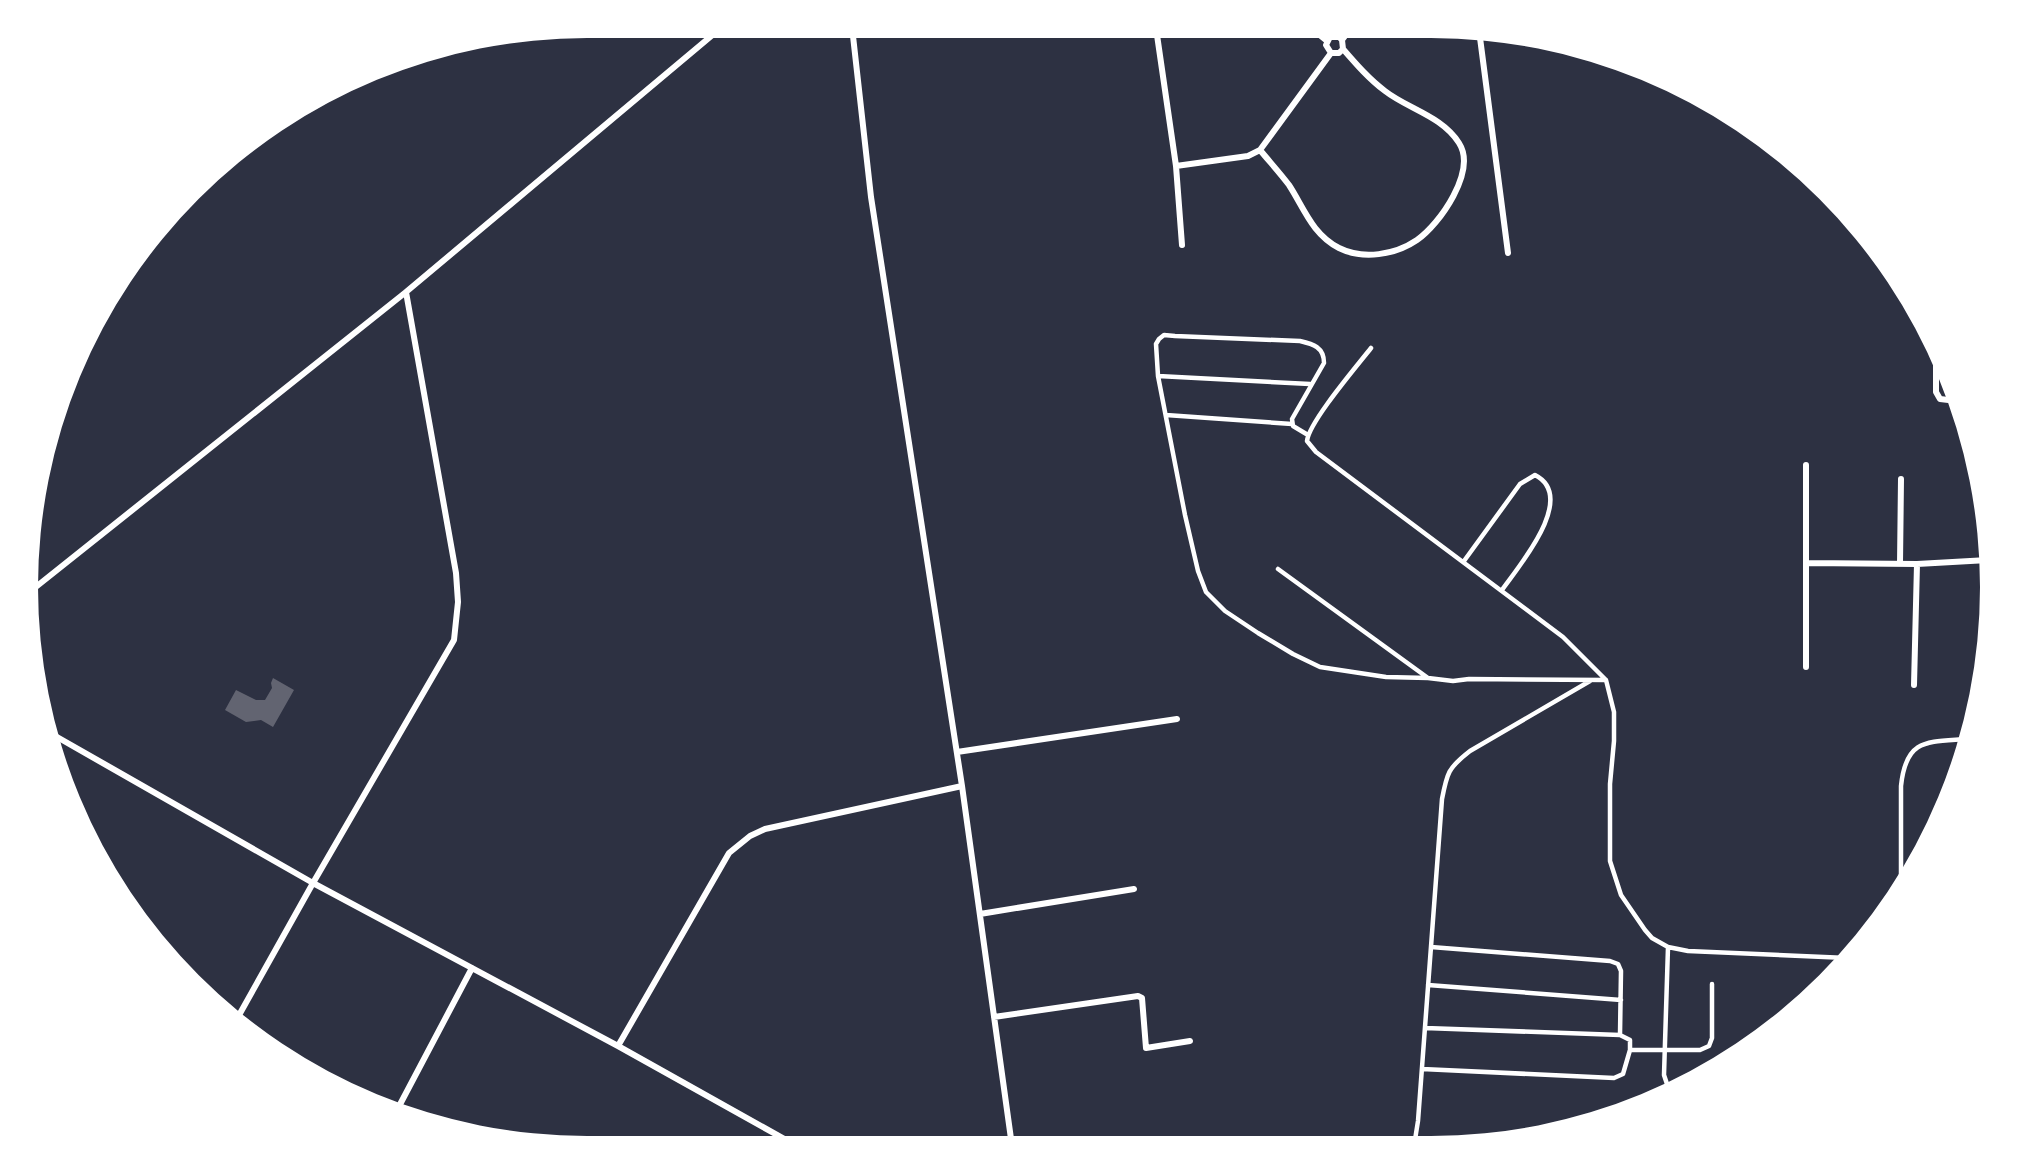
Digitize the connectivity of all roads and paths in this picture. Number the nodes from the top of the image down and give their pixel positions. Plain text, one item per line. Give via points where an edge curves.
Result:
1 (709, 38) edge
2 (853, 38) edge
3 (1157, 38) edge
4 (1323, 38) edge
5 (1332, 38) edge
6 (1338, 38) edge
7 (1342, 40) joint
8 (1480, 40) edge
9 (1327, 41) junction
10 (1342, 49) junction
11 (1330, 53) junction
12 (1260, 150) junction
13 (1176, 166) junction
14 (1182, 245) dead end
15 (1508, 253) dead end
16 (406, 292) junction
17 (1371, 348) dead end
18 (1936, 370) edge
19 (1158, 376) junction
20 (1311, 384) junction
21 (1947, 400) edge
22 (1166, 415) junction
23 (1292, 424) junction
24 (1308, 435) junction
25 (1806, 465) dead end
26 (1901, 479) dead end
27 (1979, 560) edge
28 (1464, 561) junction
29 (1806, 563) junction
30 (1900, 564) junction
31 (1917, 564) junction
32 (1278, 569) dead end
33 (38, 585) edge
34 (1502, 590) junction
35 (1806, 667) dead end
36 (1428, 678) junction
37 (1606, 680) junction
38 (1590, 681) junction
39 (1914, 685) dead end
40 (1177, 719) dead end
41 (59, 738) edge
42 (1959, 740) edge
43 (957, 752) junction
44 (962, 786) junction
45 (1901, 871) edge
46 (312, 883) junction
47 (1134, 889) dead end
48 (981, 914) junction
49 (1431, 946) junction
50 (1668, 947) junction
51 (1836, 958) edge
52 (472, 968) junction
53 (1712, 984) dead end
54 (1428, 985) junction
55 (1621, 1000) junction
56 (240, 1013) edge
57 (994, 1017) junction
58 (1425, 1029) junction
59 (1620, 1035) junction
60 (1190, 1041) dead end
61 (618, 1046) junction
62 (1630, 1050) junction
63 (1664, 1051) junction
64 (1422, 1068) junction
65 (1667, 1083) edge
66 (400, 1104) edge
67 (779, 1136) edge
68 (1011, 1136) edge
69 (1416, 1136) edge

1 - 16 street
2 - 43 street via 871,197
3 - 13 street
4 - 9 street
5 - 9 street
6 - 7 street
7 - 10 street
8 - 15 street
9 - 11 street
10 - 11 street
10 - 12 street via 1386,92 1439,123 1460,143 1463,172 1453,197 1434,226 1399,250 1354,254 1338,247 1310,223 1289,185
11 - 12 street
12 - 13 street via 1248,156
13 - 14 street
16 - 33 street
16 - 46 street via 456,573 457,626 454,640
17 - 24 lane
18 - 21 street via 1936,392 1940,399
19 - 20 lane
19 - 20 lane via 1156,344 1164,335 1300,341 1313,344 1324,356
19 - 22 lane
20 - 23 lane
22 - 23 lane
22 - 36 lane via 1185,515 1206,592 1225,611 1320,667 1386,677
23 - 24 lane
24 - 28 lane via 1307,441 1316,452
25 - 29 street
26 - 30 street
27 - 31 street
28 - 34 lane
28 - 34 lane via 1520,484 1535,475 1544,480 1551,500 1541,532
29 - 30 street
29 - 35 street
30 - 31 street
31 - 39 street
32 - 36 lane
34 - 37 lane via 1563,637
36 - 38 lane
37 - 38 lane
37 - 50 lane via 1614,712 1610,861 1621,895 1633,915 1652,938
38 - 49 lane via 1470,751 1447,774
40 - 43 street
41 - 46 street
42 - 45 lane via 1920,746 1910,754 1903,770
43 - 44 street
44 - 48 street
44 - 61 street via 765,829 741,842 729,852
46 - 52 street
46 - 56 street
47 - 48 street
48 - 57 street
49 - 54 lane
49 - 55 lane via 1610,961 1618,964 1621,971
50 - 51 lane
50 - 63 lane
52 - 61 street
52 - 66 street
53 - 63 lane via 1709,1046
54 - 55 lane
54 - 58 lane
55 - 59 lane
57 - 60 street via 1141,996 1146,1048
57 - 68 street
58 - 59 lane
58 - 64 lane
59 - 62 lane via 1630,1040
61 - 67 street
62 - 63 lane
62 - 64 lane via 1623,1074 1614,1078
63 - 65 lane
64 - 69 lane

